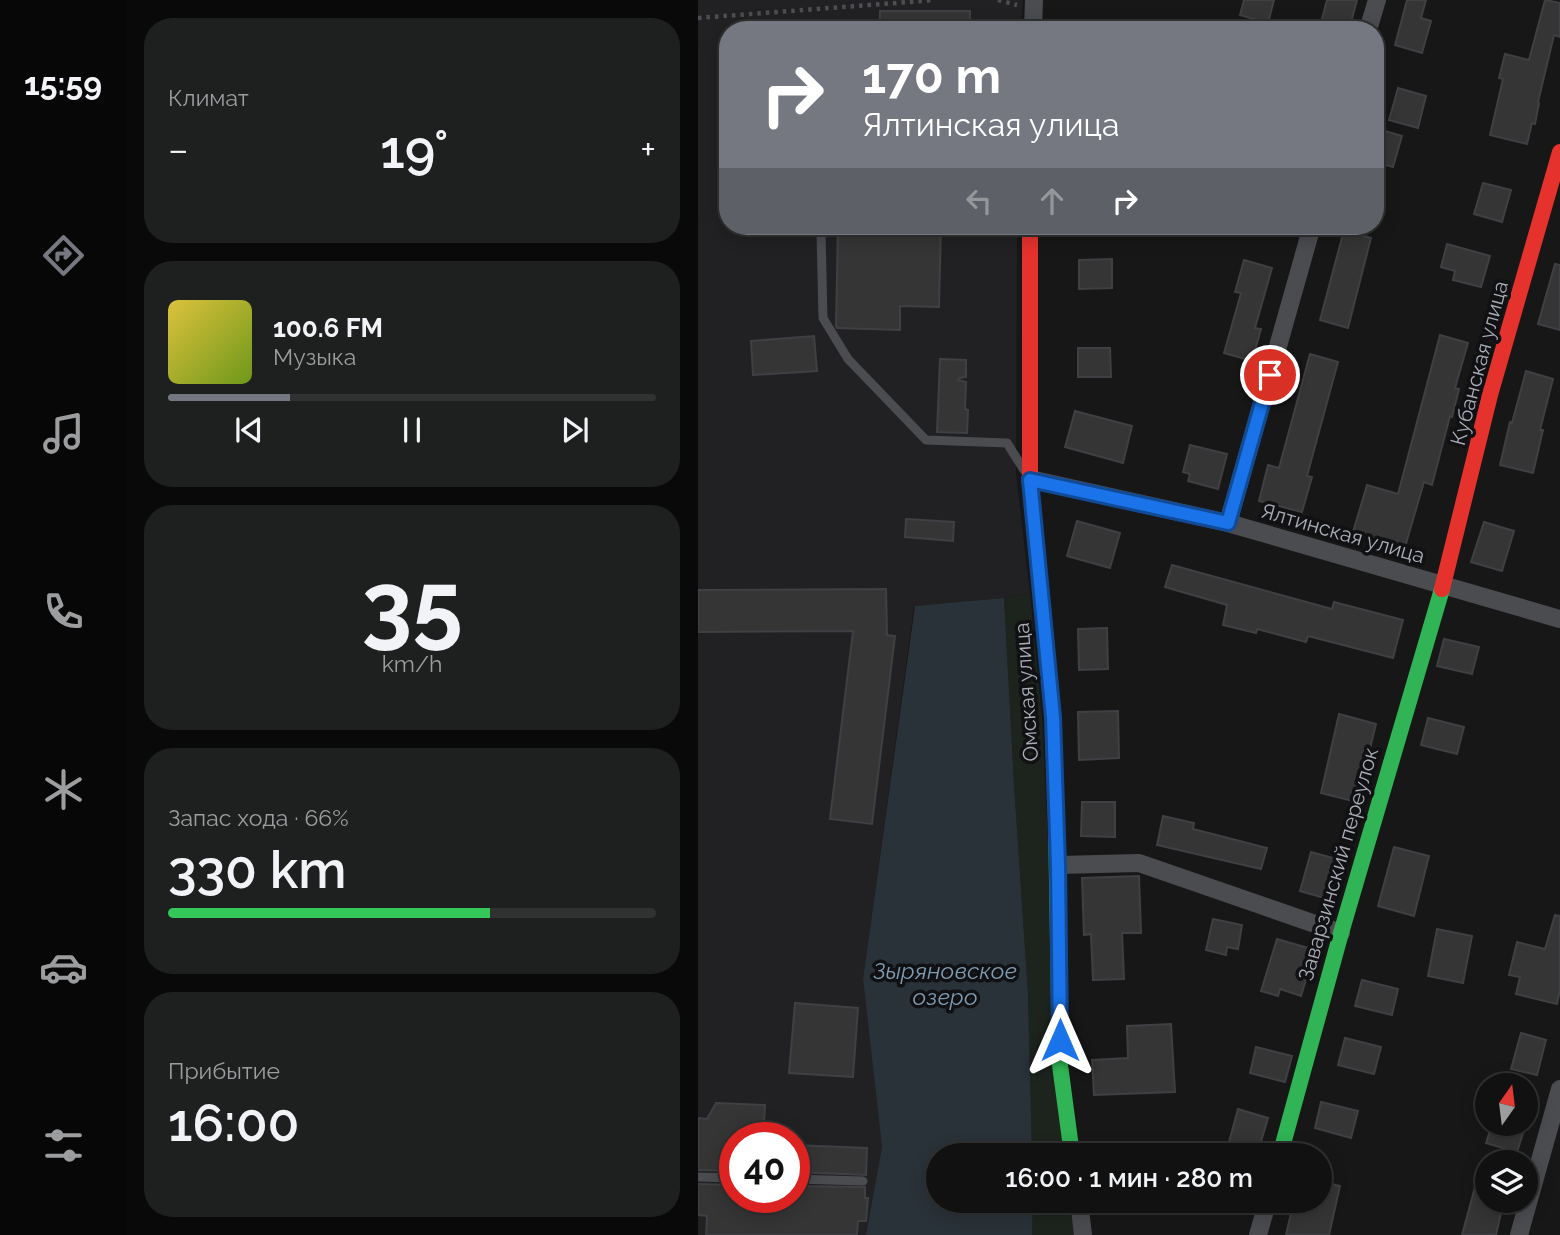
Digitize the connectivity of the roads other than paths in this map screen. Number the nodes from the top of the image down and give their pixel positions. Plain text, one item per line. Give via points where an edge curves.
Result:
1 (1035, 0) edge
2 (1377, 0) edge
3 (1034, 21) edge
4 (1371, 21) edge
5 (1560, 152) edge
6 (821, 235) edge
7 (1030, 235) edge
8 (1309, 235) edge
9 (1030, 480) junction
10 (1228, 523) junction
11 (1443, 586) junction
12 (1560, 619) edge
13 (1058, 865) junction
14 (1341, 933) junction
15 (1560, 1088) edge
16 (1070, 1143) edge
17 (1283, 1143) edge
18 (698, 1177) edge
19 (719, 1178) edge
20 (810, 1179) edge
21 (863, 1181) dead end
22 (1080, 1213) edge
23 (1265, 1213) edge
24 (1083, 1235) edge
25 (1259, 1235) edge
26 (1519, 1235) edge

1 - 3 street
2 - 4 street
5 - 11 street, Кубанская улица via 1490,396
6 - 9 lane via 822,318 848,359 926,439 1007,443
7 - 9 street, Омская улица
8 - 10 street
9 - 10 street, Ялтинская улица
9 - 13 street, Омская улица via 1053,717
10 - 11 street, Ялтинская улица
11 - 12 street, Ялтинская улица
11 - 14 street, Заварзинский переулок
13 - 14 street via 1139,863
13 - 16 street, Омская улица via 1060,1065
14 - 17 street, Заварзинский переулок
15 - 26 street
18 - 19 lane
20 - 21 lane
22 - 24 street
23 - 25 street

